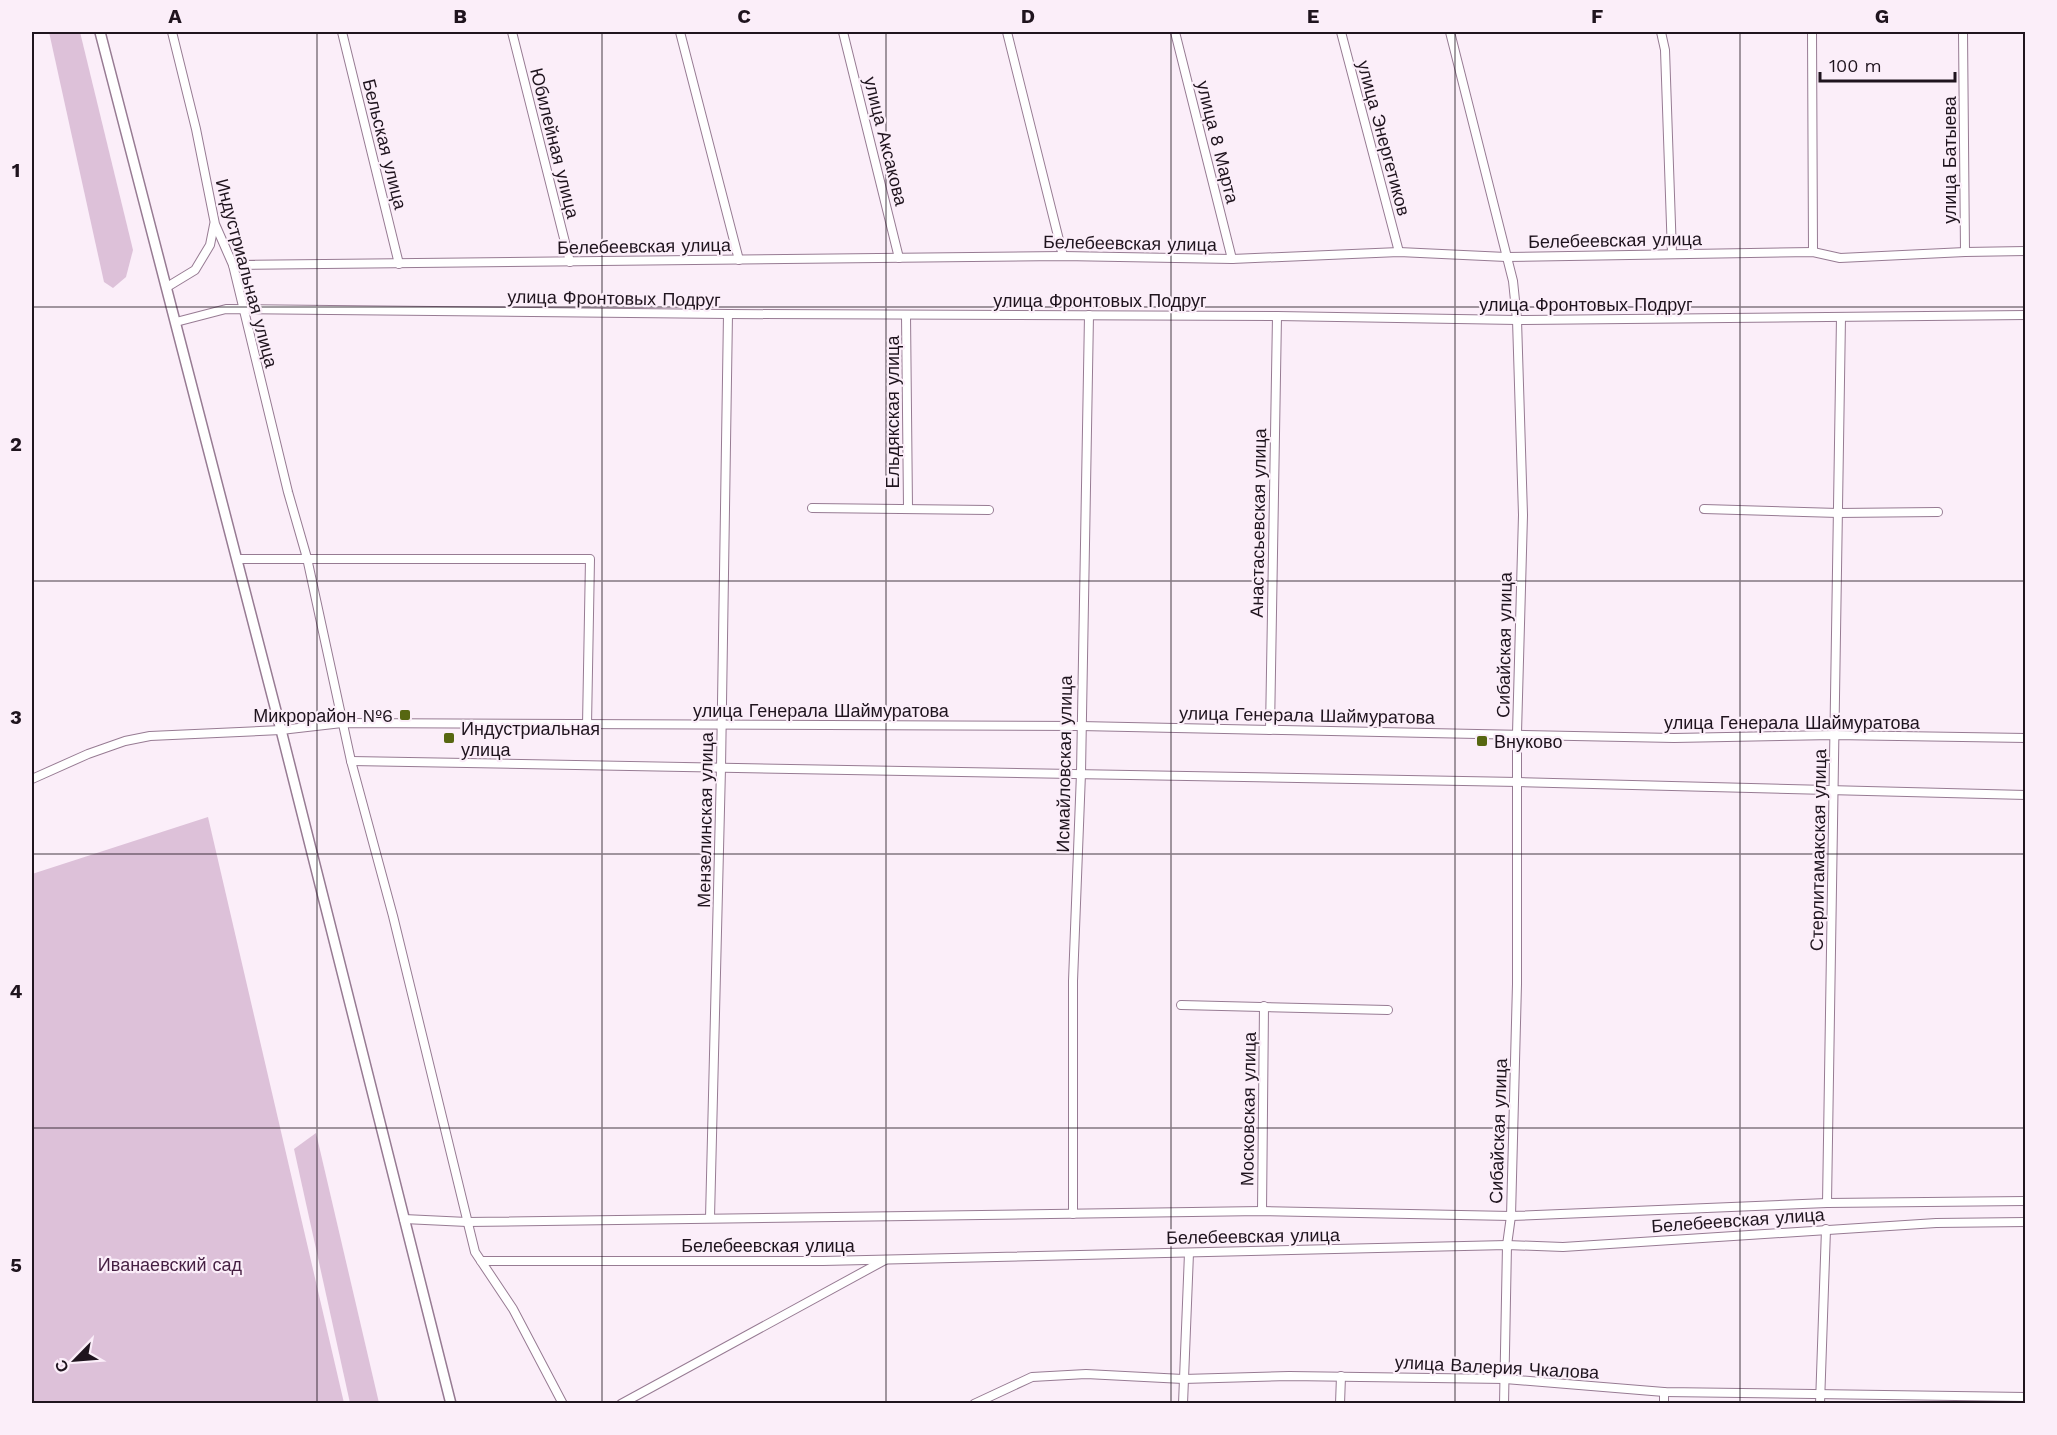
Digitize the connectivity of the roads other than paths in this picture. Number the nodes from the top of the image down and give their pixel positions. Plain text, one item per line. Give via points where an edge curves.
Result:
1 (100, 32) edge
2 (171, 32) edge
3 (342, 32) edge
4 (512, 32) edge
5 (680, 32) edge
6 (843, 32) edge
7 (1007, 32) edge
8 (1175, 32) edge
9 (1341, 32) edge
10 (1450, 32) edge
11 (1661, 32) edge
12 (1812, 32) edge
13 (1963, 32) edge
14 (215, 224) junction
15 (2025, 251) edge
16 (1399, 252) junction
17 (1813, 252) junction
18 (1965, 252) junction
19 (1672, 254) junction
20 (1064, 256) junction
21 (1506, 257) junction
22 (899, 258) junction
23 (739, 260) junction
24 (1232, 260) junction
25 (570, 262) junction
26 (399, 264) junction
27 (233, 266) junction
28 (167, 287) junction
29 (243, 310) junction
30 (728, 314) junction
31 (906, 315) junction
32 (1089, 315) junction
33 (2025, 315) edge
34 (1277, 316) junction
35 (1841, 317) junction
36 (1517, 320) junction
37 (176, 322) junction
38 (813, 508) dead end
39 (908, 508) junction
40 (1704, 509) dead end
41 (989, 510) dead end
42 (1938, 512) dead end
43 (1838, 513) junction
44 (307, 558) junction
45 (237, 559) junction
46 (342, 723) junction
47 (588, 724) junction
48 (722, 726) junction
49 (1080, 726) junction
50 (281, 730) junction
51 (1270, 730) junction
52 (1517, 733) junction
53 (1834, 735) junction
54 (2025, 738) edge
55 (351, 760) junction
56 (722, 768) junction
57 (1081, 773) junction
58 (32, 779) edge
59 (1518, 782) junction
60 (1833, 791) junction
61 (2025, 795) edge
62 (1181, 1005) dead end
63 (1264, 1006) junction
64 (1388, 1010) dead end
65 (2025, 1200) edge
66 (1827, 1203) junction
67 (1262, 1212) junction
68 (1073, 1214) junction
69 (1510, 1216) junction
70 (710, 1218) junction
71 (404, 1219) junction
72 (467, 1222) junction
73 (2025, 1222) edge
74 (1826, 1229) junction
75 (1508, 1245) junction
76 (1189, 1253) junction
77 (886, 1259) junction
78 (481, 1261) junction
79 (1341, 1376) junction
80 (1183, 1379) junction
81 (1505, 1379) junction
82 (1664, 1392) junction
83 (1820, 1394) junction
84 (2025, 1397) edge
85 (1985, 1400) edge
86 (451, 1404) edge
87 (563, 1404) edge
88 (621, 1404) edge
89 (974, 1404) edge
90 (1183, 1404) edge
91 (1340, 1404) edge
92 (1504, 1404) edge
93 (1664, 1404) edge
94 (1820, 1404) edge

1 - 28 street
2 - 14 street, Индустриальная улица
3 - 26 street, Бельская улица
4 - 25 street, Юбилейная улица
5 - 23 street
6 - 22 street, улица Аксакова
7 - 20 street
8 - 24 street, улица 8 Марта
9 - 16 street, улица Энергетиков
10 - 21 street, Сибайская улица
11 - 19 street via 1665,50
12 - 17 street
13 - 18 street, улица Батыева
14 - 27 street, Индустриальная улица
14 - 28 street via 210,245 195,270
15 - 18 street, Белебеевская улица
16 - 21 street, Белебеевская улица
16 - 24 street, Белебеевская улица
17 - 18 street, Белебеевская улица via 1840,258
17 - 19 street, Белебеевская улица
19 - 21 street, Белебеевская улица
20 - 22 street, Белебеевская улица
20 - 24 street, Белебеевская улица
21 - 36 street, Сибайская улица
22 - 23 street, Белебеевская улица
23 - 25 street, Белебеевская улица
25 - 26 street, Белебеевская улица
26 - 27 street, Белебеевская улица
27 - 29 street, Индустриальная улица
28 - 37 street
29 - 30 street, улица Фронтовых Подруг
29 - 37 street, улица Фронтовых Подруг via 226,309
29 - 44 street, Индустриальная улица
30 - 31 street, улица Фронтовых Подруг
30 - 48 street, Мензелинская улица
31 - 32 street, улица Фронтовых Подруг
31 - 39 street, Ельдякская улица
32 - 34 street, улица Фронтовых Подруг
32 - 49 street, Исмайловская улица
33 - 35 street, улица Фронтовых Подруг
34 - 36 street, улица Фронтовых Подруг
34 - 51 street, Анастасьевская улица
35 - 36 street, улица Фронтовых Подруг
35 - 43 street, Стерлитамакская улица
36 - 52 street, Сибайская улица via 1522,515
37 - 45 street
38 - 39 street
39 - 41 street
40 - 43 street
42 - 43 street
43 - 53 street, Стерлитамакская улица
44 - 45 street
44 - 46 street, Индустриальная улица
44 - 47 street via 590,560
45 - 50 street
46 - 47 street, улица Генерала Шаймуратова
46 - 50 street, улица Генерала Шаймуратова
46 - 55 street, Индустриальная улица
47 - 48 street, улица Генерала Шаймуратова
48 - 49 street, улица Генерала Шаймуратова
48 - 56 street, Мензелинская улица
49 - 51 street, улица Генерала Шаймуратова
49 - 57 street, Исмайловская улица
50 - 58 street, улица Генерала Шаймуратова via 150,736 88,754
50 - 71 street
51 - 52 street, улица Генерала Шаймуратова
52 - 53 street, улица Генерала Шаймуратова via 1674,738
52 - 59 street, Сибайская улица
53 - 54 street, улица Генерала Шаймуратова
53 - 60 street, Стерлитамакская улица
55 - 56 street
55 - 72 street, Индустриальная улица
56 - 57 street
56 - 70 street, Мензелинская улица
57 - 59 street
57 - 68 street, Исмайловская улица via 1073,981
59 - 60 street
59 - 69 street, Сибайская улица
60 - 61 street
60 - 66 street, Стерлитамакская улица
62 - 63 street
63 - 64 street
63 - 67 street, Московская улица
65 - 66 street, Белебеевская улица
66 - 69 street, Белебеевская улица
67 - 68 street, Белебеевская улица
67 - 69 street, Белебеевская улица
68 - 70 street, Белебеевская улица
69 - 75 street, Сибайская улица
70 - 72 street, Белебеевская улица
71 - 72 street, Белебеевская улица
71 - 86 street
72 - 78 street, Индустриальная улица
73 - 74 street, Белебеевская улица
74 - 75 street, Белебеевская улица via 1563,1247
74 - 83 street
75 - 76 street, Белебеевская улица
75 - 81 street, Сибайская улица
76 - 77 street, Белебеевская улица
76 - 80 street
77 - 78 street, Белебеевская улица
77 - 88 street
78 - 87 street, Индустриальная улица via 513,1309
79 - 80 street, улица Валерия Чкалова
79 - 81 street, улица Валерия Чкалова
79 - 91 street
80 - 89 street, улица Валерия Чкалова via 1086,1374 1032,1377
80 - 90 street
81 - 82 street, улица Валерия Чкалова
81 - 92 street, Сибайская улица
82 - 83 street, улица Валерия Чкалова
82 - 93 street
83 - 85 street, улица Валерия Чкалова
83 - 94 street
84 - 85 street, улица Валерия Чкалова

